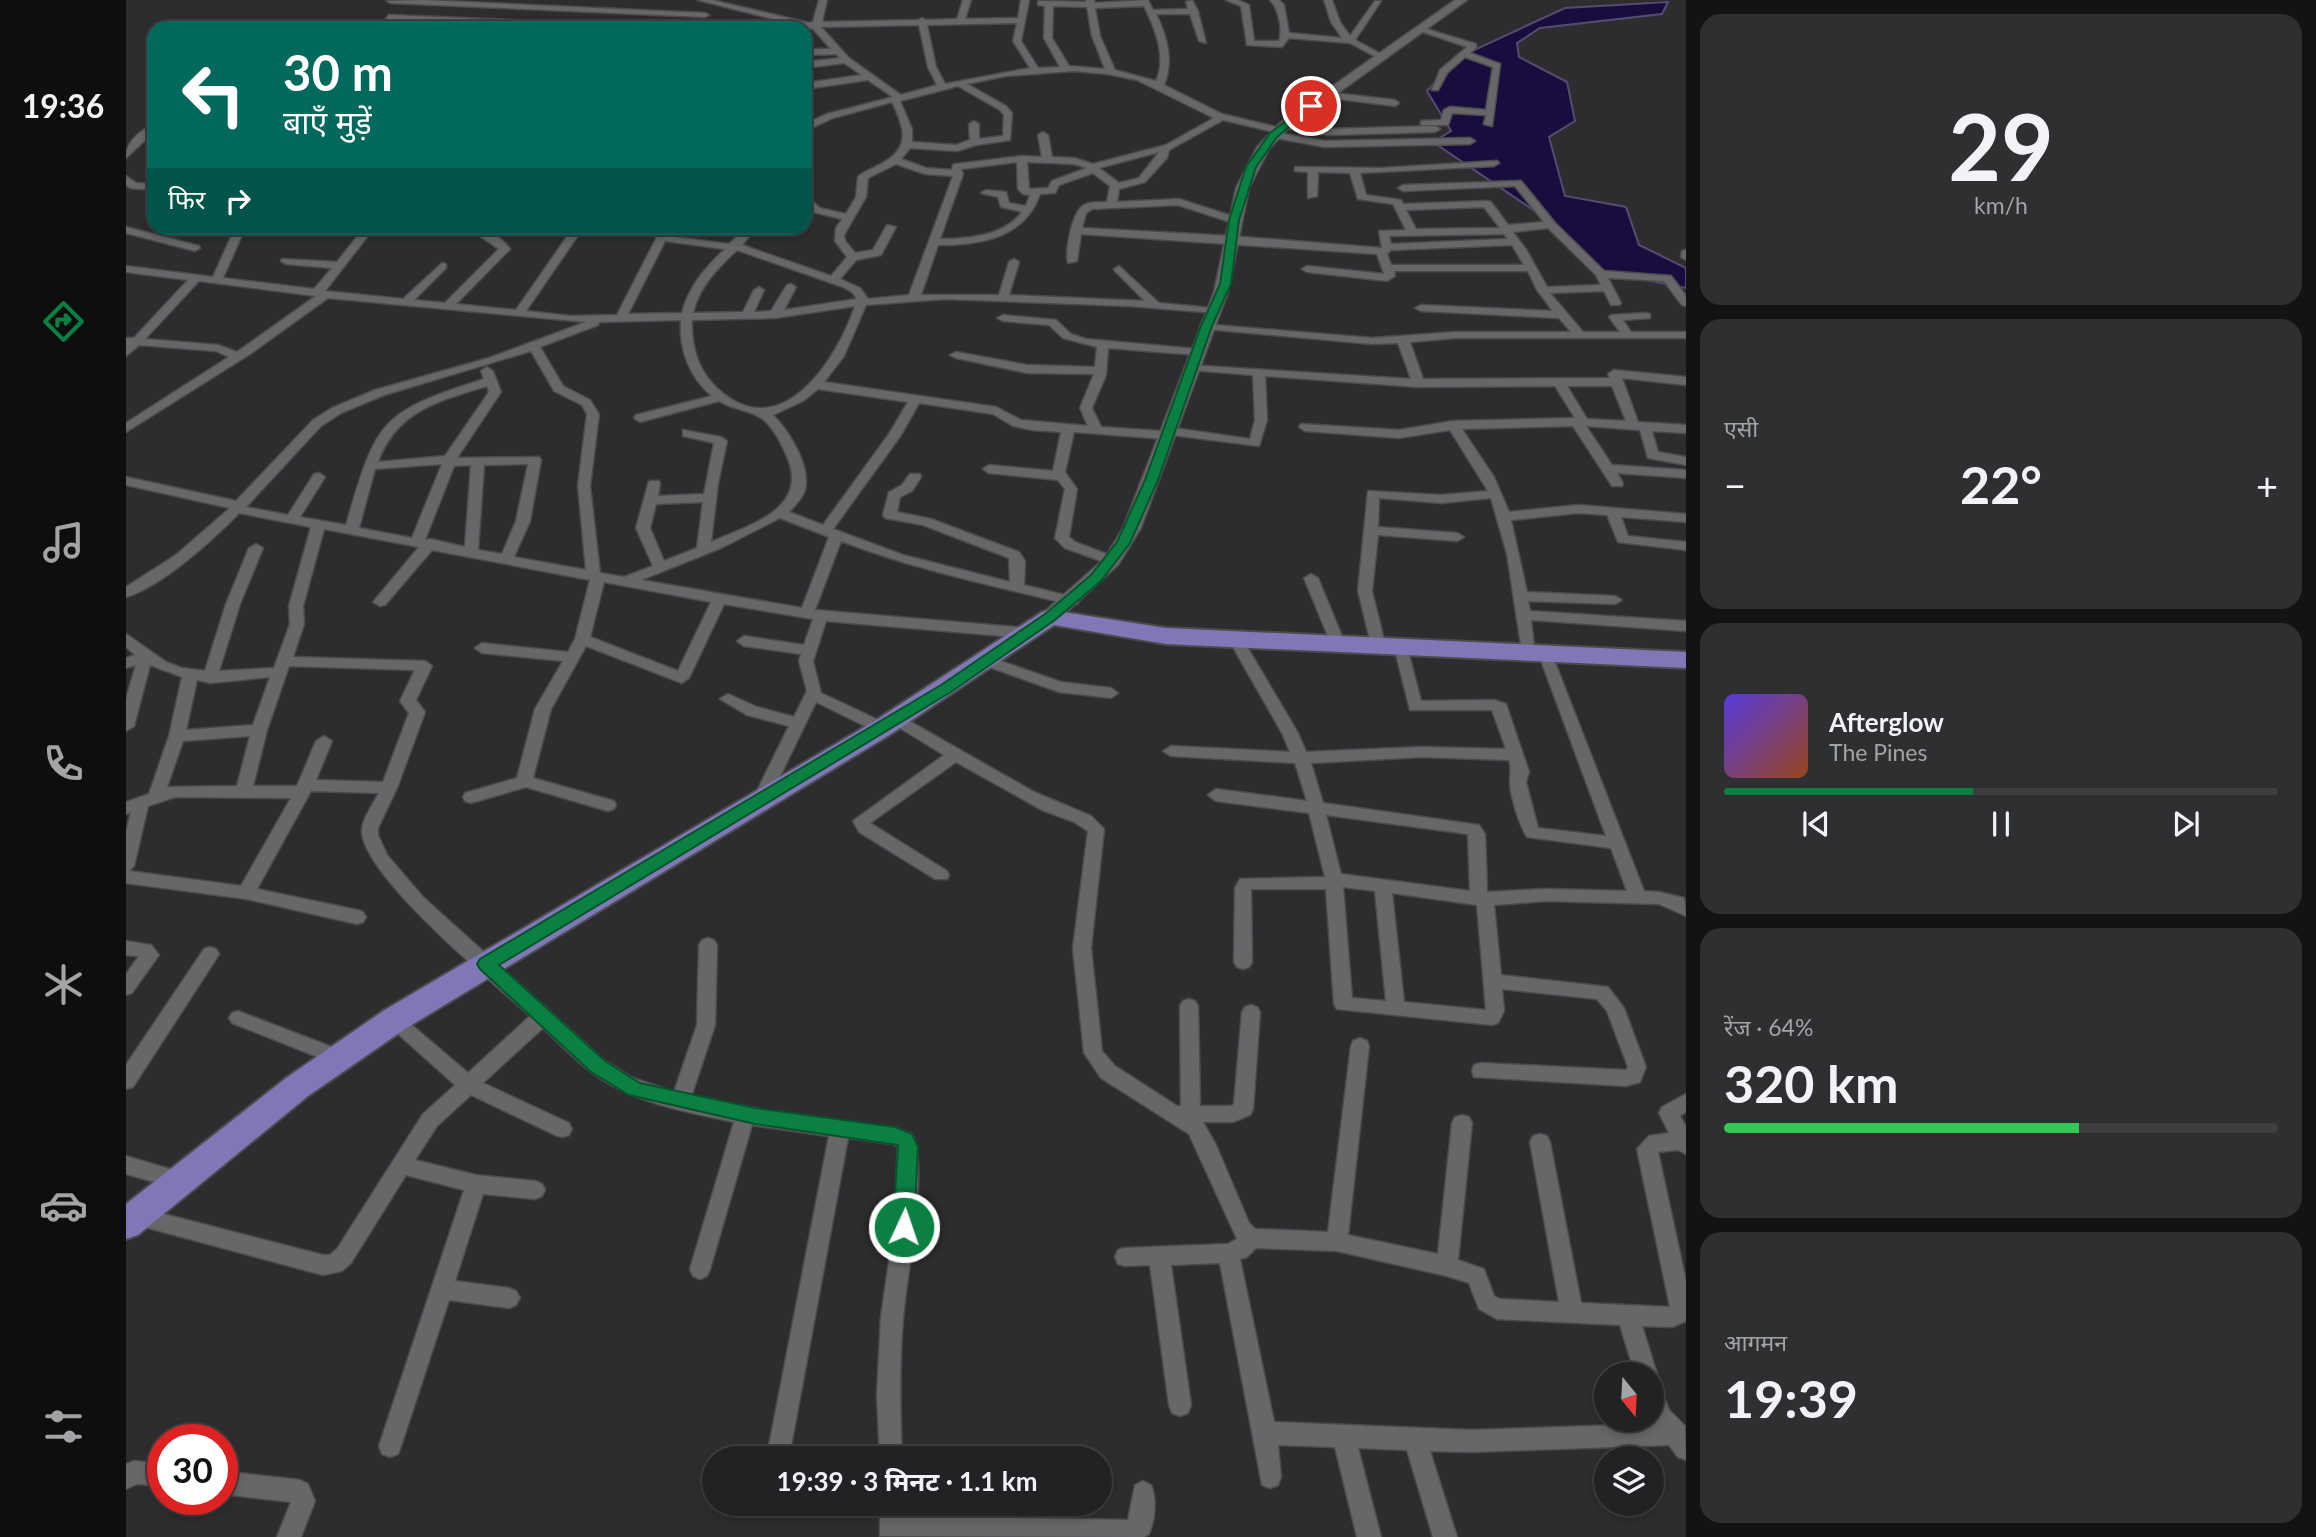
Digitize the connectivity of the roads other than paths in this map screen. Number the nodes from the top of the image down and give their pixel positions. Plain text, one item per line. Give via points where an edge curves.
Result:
1 (702, 0) edge
2 (823, 0) edge
3 (967, 0) edge
4 (1188, 0) edge
5 (1230, 0) edge
6 (1274, 0) edge
7 (1328, 0) edge
8 (1462, 0) edge
9 (392, 1) edge
10 (1025, 1) edge
11 (447, 2) edge
12 (1049, 2) edge
13 (1378, 3) dead end
14 (718, 4) junction
15 (1091, 4) edge
16 (1147, 5) edge
17 (1194, 11) junction
18 (705, 15) junction
19 (389, 17) junction
20 (920, 17) junction
21 (476, 19) joint
22 (961, 19) junction
23 (1020, 20) junction
24 (390, 21) edge
25 (515, 21) edge
26 (700, 21) edge
27 (811, 21) edge
28 (812, 21) edge
29 (815, 22) junction
30 (1423, 29) junction
31 (823, 34) junction
32 (812, 35) edge
33 (1286, 36) junction
34 (1203, 41) dead end
35 (1350, 41) junction
36 (837, 51) junction
37 (812, 52) edge
38 (1464, 54) junction
39 (1381, 56) junction
40 (846, 60) junction
41 (812, 64) edge
42 (1067, 71) junction
43 (1036, 72) junction
44 (1112, 74) junction
45 (870, 77) junction
46 (959, 83) junction
47 (812, 85) edge
48 (1159, 85) junction
49 (942, 87) junction
50 (1435, 88) dead end
51 (1325, 95) junction
52 (898, 98) junction
53 (1394, 112) junction
54 (1491, 113) junction
55 (1222, 117) junction
56 (1374, 120) dead end
57 (974, 124) dead end
58 (1489, 124) dead end
59 (812, 125) edge
60 (1435, 129) dead end
61 (1279, 130) junction
62 (147, 132) edge
63 (1043, 135) dead end
64 (1470, 141) dead end
65 (975, 142) junction
66 (1347, 143) junction
67 (909, 145) junction
68 (1164, 149) junction
69 (126, 155) edge
70 (1046, 158) junction
71 (1022, 159) junction
72 (895, 160) junction
73 (1494, 163) dead end
74 (1354, 164) junction
75 (1093, 168) junction
76 (1298, 169) dead end
77 (1313, 170) junction
78 (958, 173) junction
79 (126, 179) edge
80 (147, 187) edge
81 (1117, 187) junction
82 (1403, 188) dead end
83 (1036, 192) junction
84 (986, 193) dead end
85 (1312, 196) dead end
86 (1112, 203) junction
87 (812, 206) edge
88 (1400, 207) junction
89 (1029, 210) junction
90 (847, 216) junction
91 (1234, 220) junction
92 (1551, 225) junction
93 (891, 227) dead end
94 (126, 230) edge
95 (1507, 230) junction
96 (1078, 231) junction
97 (1413, 234) junction
98 (237, 235) edge
99 (364, 235) edge
100 (486, 235) edge
101 (573, 235) edge
102 (744, 235) edge
103 (1231, 240) junction
104 (934, 242) junction
105 (1516, 242) junction
106 (732, 246) junction
107 (195, 248) dead end
108 (1385, 249) junction
109 (853, 257) junction
110 (286, 261) dead end
111 (1072, 261) dead end
112 (1014, 262) dead end
113 (340, 265) junction
114 (442, 266) dead end
115 (1387, 268) junction
116 (1529, 268) junction
117 (126, 269) edge
118 (1119, 269) dead end
119 (1307, 269) dead end
120 (1601, 274) junction
121 (196, 278) junction
122 (217, 280) junction
123 (833, 280) junction
124 (791, 287) dead end
125 (1608, 288) junction
126 (759, 290) dead end
127 (1542, 290) junction
128 (321, 293) junction
129 (914, 298) junction
130 (1003, 298) junction
131 (863, 302) junction
132 (405, 303) junction
133 (1615, 303) dead end
134 (1686, 303) edge
135 (1155, 305) junction
136 (447, 307) junction
137 (1421, 308) dead end
138 (519, 314) junction
139 (747, 315) junction
140 (775, 315) junction
141 (1563, 315) junction
142 (687, 316) junction
143 (1646, 316) dead end
144 (621, 318) junction
145 (1003, 318) dead end
146 (1209, 318) junction
147 (603, 320) junction
148 (1628, 335) junction
149 (1686, 335) edge
150 (1581, 336) junction
151 (1403, 338) junction
152 (130, 341) edge
153 (1103, 344) junction
154 (533, 345) junction
155 (1197, 352) junction
156 (126, 353) edge
157 (956, 355) dead end
158 (238, 357) junction
159 (483, 363) junction
160 (1191, 367) junction
161 (1259, 371) junction
162 (1101, 372) junction
163 (492, 380) junction
164 (1558, 381) junction
165 (1686, 381) edge
166 (1616, 382) junction
167 (1418, 383) junction
168 (818, 385) junction
169 (722, 397) junction
170 (914, 401) junction
171 (763, 414) junction
172 (640, 418) dead end
173 (1580, 422) junction
174 (1453, 425) junction
175 (1639, 425) junction
176 (1306, 427) dead end
177 (126, 428) edge
178 (1686, 429) edge
179 (1068, 430) junction
180 (1097, 432) junction
181 (687, 433) dead end
182 (1166, 433) junction
183 (1686, 460) edge
184 (449, 461) junction
185 (478, 461) junction
186 (370, 466) junction
187 (1608, 469) junction
188 (989, 470) dead end
189 (1686, 474) edge
190 (318, 477) dead end
191 (915, 477) dead end
192 (1060, 477) junction
193 (127, 482) edge
194 (1617, 483) dead end
195 (654, 484) dead end
196 (1496, 494) junction
197 (710, 498) junction
198 (649, 500) junction
199 (239, 507) junction
200 (779, 513) junction
201 (1613, 513) junction
202 (1504, 517) junction
203 (1682, 518) edge
204 (292, 519) junction
205 (319, 523) junction
206 (352, 529) junction
207 (1373, 530) junction
208 (831, 533) junction
209 (1457, 537) dead end
210 (424, 541) junction
211 (1686, 546) edge
212 (256, 548) dead end
213 (704, 548) junction
214 (471, 551) junction
215 (507, 558) junction
216 (1112, 561) junction
217 (660, 567) junction
218 (596, 576) junction
219 (1311, 578) dead end
220 (624, 582) junction
221 (1017, 589) junction
222 (126, 593) edge
223 (1521, 596) junction
224 (719, 599) junction
225 (1615, 600) dead end
226 (380, 602) dead end
227 (814, 615) junction
228 (1523, 615) junction
229 (1050, 617) junction
230 (1686, 626) edge
231 (126, 639) edge
232 (582, 639) junction
233 (1237, 640) junction
234 (744, 641) dead end
235 (1339, 646) junction
236 (482, 648) dead end
237 (1391, 649) junction
238 (810, 651) junction
239 (1537, 655) junction
240 (144, 657) junction
241 (572, 657) junction
242 (1686, 660) edge
243 (986, 661) junction
244 (126, 663) edge
245 (281, 667) junction
246 (190, 676) junction
247 (210, 678) junction
248 (1111, 693) dead end
249 (813, 695) junction
250 (728, 699) dead end
251 (798, 723) junction
252 (890, 723) junction
253 (126, 726) edge
254 (259, 730) junction
255 (177, 736) junction
256 (324, 741) dead end
257 (1171, 751) dead end
258 (955, 755) junction
259 (1514, 755) junction
260 (1302, 758) junction
261 (524, 781) junction
262 (304, 788) junction
263 (389, 788) junction
264 (244, 791) junction
265 (1216, 795) dead end
266 (471, 797) dead end
267 (761, 799) junction
268 (141, 803) edge
269 (608, 805) dead end
270 (1316, 808) junction
271 (1617, 842) junction
272 (126, 866) edge
273 (941, 874) dead end
274 (126, 877) edge
275 (1334, 881) junction
276 (1383, 887) junction
277 (246, 893) junction
278 (1638, 898) junction
279 (1482, 899) junction
280 (1682, 906) edge
281 (357, 917) dead end
282 (708, 945) dead end
283 (126, 948) edge
284 (210, 954) dead end
285 (1243, 962) dead end
286 (486, 964) junction
287 (1493, 981) junction
288 (126, 988) edge
289 (1189, 1006) dead end
290 (1396, 1010) junction
291 (1251, 1012) dead end
292 (542, 1017) junction
293 (238, 1018) dead end
294 (394, 1020) junction
295 (1360, 1046) dead end
296 (338, 1057) junction
297 (1481, 1071) dead end
298 (126, 1081) edge
299 (467, 1084) junction
300 (680, 1101) junction
301 (1686, 1102) edge
302 (747, 1114) junction
303 (1184, 1114) junction
304 (1462, 1123) dead end
305 (840, 1128) junction
306 (562, 1129) dead end
307 (1540, 1142) dead end
308 (1684, 1143) edge
309 (126, 1165) edge
310 (400, 1165) junction
311 (179, 1180) junction
312 (475, 1184) junction
313 (535, 1190) dead end
314 (131, 1220) edge
315 (1251, 1238) junction
316 (1337, 1242) junction
317 (1228, 1253) junction
318 (1159, 1256) junction
319 (1125, 1257) dead end
320 (1447, 1266) junction
321 (700, 1269) dead end
322 (441, 1289) junction
323 (509, 1298) dead end
324 (1572, 1314) junction
325 (1628, 1316) junction
326 (1642, 1362) edge
327 (1180, 1405) dead end
328 (1664, 1421) edge
329 (1265, 1433) junction
330 (1343, 1435) junction
331 (1415, 1438) junction
332 (1681, 1441) edge
333 (390, 1446) dead end
334 (780, 1446) dead end
335 (890, 1446) edge
336 (147, 1473) edge
337 (1270, 1476) dead end
338 (126, 1478) edge
339 (238, 1484) edge
340 (1143, 1493) dead end
341 (892, 1532) edge
342 (289, 1537) edge
343 (1369, 1537) edge
344 (1445, 1537) edge

1 - 14 street
2 - 29 street
3 - 22 street
4 - 17 street
5 - 33 street via 1245,5 1250,43 1282,44
6 - 33 street via 1280,5
7 - 35 street via 1337,28
8 - 30 street
9 - 11 street
9 - 19 street
10 - 12 street
10 - 23 street
11 - 18 street
12 - 15 street
12 - 42 street via 1048,38
13 - 35 street
14 - 18 street
14 - 27 street
15 - 16 street
15 - 44 street via 1096,36
16 - 17 street
16 - 48 street via 1165,58
17 - 34 street
18 - 26 street
19 - 21 street
19 - 24 street
20 - 22 street
20 - 29 street
20 - 49 street via 932,67
21 - 25 street
22 - 23 street
23 - 43 street via 1017,41
28 - 29 street
29 - 31 street
30 - 38 street via 1473,46
30 - 39 street
31 - 32 street
31 - 36 street
33 - 35 street
35 - 39 street
36 - 37 street
36 - 40 street
38 - 50 street via 1443,72
38 - 54 street via 1497,66
39 - 51 street
40 - 41 street
40 - 45 street
42 - 43 street
42 - 44 street
43 - 46 street
44 - 48 street
45 - 47 street
45 - 52 street
46 - 49 street
46 - 65 street via 1009,115 1009,137
48 - 55 street
49 - 52 street
51 - 53 street
51 - 61 street
52 - 59 street
52 - 67 street
53 - 54 street via 1443,124 1450,110
53 - 56 street
53 - 60 street
53 - 61 street via 1324,132
54 - 58 street
55 - 61 street
55 - 68 street
57 - 65 street
61 - 66 street via 1325,144
61 - 91 street via 1251,167
62 - 69 street
63 - 70 street
64 - 66 street
65 - 67 street via 957,148
66 - 74 street
67 - 72 street
68 - 75 street
68 - 81 street via 1164,156 1145,178
70 - 71 street
70 - 75 street
71 - 78 street via 957,167
71 - 83 street via 1023,190
72 - 78 street via 925,171
72 - 90 street via 865,176 860,200
73 - 74 street
74 - 77 street
74 - 88 street via 1362,197 1395,201
75 - 81 street
75 - 83 street via 1056,182 1052,191
76 - 77 street
77 - 85 street
78 - 104 street
79 - 80 street via 133,186
81 - 86 street
82 - 92 street via 1516,183
83 - 89 street
84 - 89 street via 1002,194 1005,205
86 - 91 street via 1179,201
86 - 96 street via 1082,209
87 - 90 street via 817,211
88 - 95 street via 1484,203
88 - 97 street
89 - 104 street via 1005,231 964,241
90 - 109 street via 839,238
91 - 103 street
92 - 95 street
92 - 120 street
93 - 109 street via 877,253
94 - 107 street
95 - 97 street
95 - 105 street
96 - 103 street
96 - 111 street
97 - 108 street via 1383,233
98 - 122 street
99 - 113 street
100 - 136 street via 505,249
101 - 138 street
102 - 106 street
103 - 108 street
103 - 146 street via 1225,284
104 - 129 street
105 - 108 street
105 - 116 street
106 - 123 street
106 - 142 street via 703,277
106 - 144 street via 662,237
108 - 115 street via 1381,254
109 - 123 street
110 - 113 street
112 - 130 street
113 - 128 street
114 - 132 street
115 - 116 street
115 - 119 street via 1391,276 1385,278
116 - 127 street
117 - 121 street
118 - 135 street
120 - 125 street
120 - 134 street via 1667,278
121 - 122 street
121 - 152 street
122 - 128 street
123 - 131 street via 856,290
124 - 140 street
125 - 127 street
125 - 133 street
126 - 139 street
127 - 141 street
128 - 132 street
128 - 158 street
129 - 130 street
129 - 131 street
130 - 135 street
131 - 140 street
131 - 168 street
132 - 136 street
135 - 146 street
136 - 138 street
137 - 141 street
138 - 147 street
139 - 140 street
139 - 142 street
141 - 150 street
142 - 144 street
142 - 169 street via 691,360 705,383
143 - 148 street via 1615,317
144 - 147 street
145 - 153 street via 1052,322 1073,339
146 - 151 street via 1363,341
146 - 155 street
147 - 154 street
148 - 149 street
148 - 150 street
150 - 151 street
151 - 167 street
152 - 156 street
152 - 158 street via 218,348
153 - 155 street
153 - 162 street
154 - 159 street
154 - 218 street via 558,388 586,403 593,414 584,486
155 - 160 street
157 - 162 street via 1027,369
158 - 177 street
159 - 163 street
159 - 199 street via 333,412 317,423
160 - 161 street
160 - 182 street
161 - 167 street
161 - 182 street via 1261,420 1255,443
162 - 180 street via 1086,408
163 - 184 street via 494,396
163 - 186 street via 427,403 392,426
164 - 166 street
164 - 167 street
164 - 173 street
165 - 166 street via 1616,373
166 - 175 street
168 - 170 street
168 - 171 street via 787,407
169 - 171 street
169 - 172 street
170 - 179 street via 996,411 1023,424
170 - 208 street
171 - 200 street via 790,450 799,478 795,499
173 - 174 street
173 - 175 street
173 - 187 street
174 - 176 street via 1399,434
174 - 196 street
175 - 178 street
175 - 183 street via 1653,455
179 - 180 street
179 - 192 street
180 - 182 street
181 - 197 street via 721,441
182 - 216 street via 1142,505
184 - 185 street
184 - 186 street
184 - 210 street
185 - 214 street
185 - 215 street via 535,460 523,521
186 - 206 street
187 - 189 street
187 - 194 street
188 - 192 street
190 - 204 street
191 - 221 street via 894,495 890,515 926,522 1014,555
192 - 216 street via 1070,489 1063,541
193 - 199 street
195 - 198 street
196 - 202 street
196 - 207 street via 1441,499 1374,493
197 - 198 street
197 - 213 street
198 - 217 street via 643,528
199 - 204 street
199 - 222 street via 191,553
200 - 208 street
200 - 213 street
201 - 202 street via 1567,509
201 - 203 street
201 - 211 street via 1623,538
202 - 223 street via 1516,556
203 - 211 street
204 - 205 street
205 - 206 street
205 - 245 street via 296,606 297,624
206 - 210 street
207 - 209 street
207 - 237 street via 1365,591
208 - 221 street via 898,558
208 - 227 street
210 - 214 street
210 - 226 street
212 - 247 street
213 - 217 street
214 - 215 street
215 - 218 street
216 - 229 street
217 - 220 street
218 - 220 street
218 - 232 street
219 - 235 street
220 - 224 street
221 - 229 street
223 - 225 street
223 - 228 street
224 - 227 street
224 - 232 street via 682,678
227 - 229 street
227 - 238 street
228 - 230 street
228 - 239 street
229 - 233 main road via 1118,630
229 - 243 main road
231 - 240 street
232 - 241 street
233 - 235 main road
233 - 260 street
234 - 238 street
235 - 237 main road
236 - 241 street
237 - 239 main road
237 - 259 street via 1415,706 1497,705
238 - 249 street via 806,666 815,687
239 - 242 main road
239 - 271 street
240 - 244 street
240 - 246 street
240 - 253 street
241 - 261 street via 543,709
243 - 248 street via 1059,687
243 - 252 main road
245 - 247 street
245 - 254 street
245 - 263 street via 425,666 408,701 417,712
246 - 247 street
246 - 255 street
249 - 251 street
249 - 252 street
250 - 251 street via 752,711
251 - 267 street
252 - 258 street
252 - 267 main road
254 - 255 street
254 - 264 street
255 - 268 street
256 - 262 street
257 - 260 street
258 - 273 street via 861,821 865,828
258 - 303 street via 1096,829 1082,948 1096,1059 1108,1072
259 - 260 street via 1422,752
259 - 271 street via 1533,833
260 - 270 street
261 - 266 street
261 - 269 street
262 - 263 street
262 - 264 street
262 - 277 street
263 - 286 street via 370,828 380,858 416,902
264 - 268 street via 181,790
265 - 270 street
267 - 286 main road
268 - 272 street
270 - 275 street
270 - 279 street via 1473,828
271 - 278 street
274 - 277 street
275 - 276 street
275 - 285 street via 1246,883
275 - 290 street via 1342,1002
276 - 279 street
276 - 290 street
277 - 281 street
278 - 279 street via 1546,895
278 - 280 street via 1658,898
279 - 287 street
282 - 300 street via 706,1025
283 - 288 street via 150,955
284 - 298 street
286 - 292 street
286 - 294 main road
287 - 290 street via 1492,1018
287 - 297 street via 1600,991 1611,1003 1637,1067 1633,1076
289 - 303 street
291 - 303 street via 1243,1110
292 - 299 street
292 - 300 street via 615,1080
293 - 296 street
294 - 296 main road
294 - 299 street
295 - 316 street
296 - 311 main road
299 - 306 street
299 - 310 street via 430,1120
300 - 302 street
301 - 308 street via 1669,1113
302 - 305 street
302 - 321 street
303 - 315 street via 1202,1136 1241,1229
304 - 320 street
305 - 334 street
305 - 335 street via 901,1137 908,1147 904,1227 892,1317
307 - 324 street
308 - 325 street via 1656,1142 1647,1149 1680,1310 1668,1318
309 - 311 street
310 - 312 street
310 - 314 street via 344,1256 329,1265
311 - 314 main road
312 - 313 street
312 - 322 street
315 - 316 street
315 - 317 street via 1240,1250
316 - 320 street
317 - 318 street
317 - 329 street
318 - 319 street
318 - 327 street
320 - 324 street via 1477,1276 1492,1307
322 - 323 street
322 - 333 street
324 - 325 street
325 - 326 street
328 - 332 street
329 - 330 street
329 - 337 street
330 - 331 street
330 - 343 street
331 - 332 street
331 - 344 street
336 - 338 street via 134,1472
339 - 342 street via 300,1492 303,1502
340 - 341 street via 1141,1526 1129,1532

